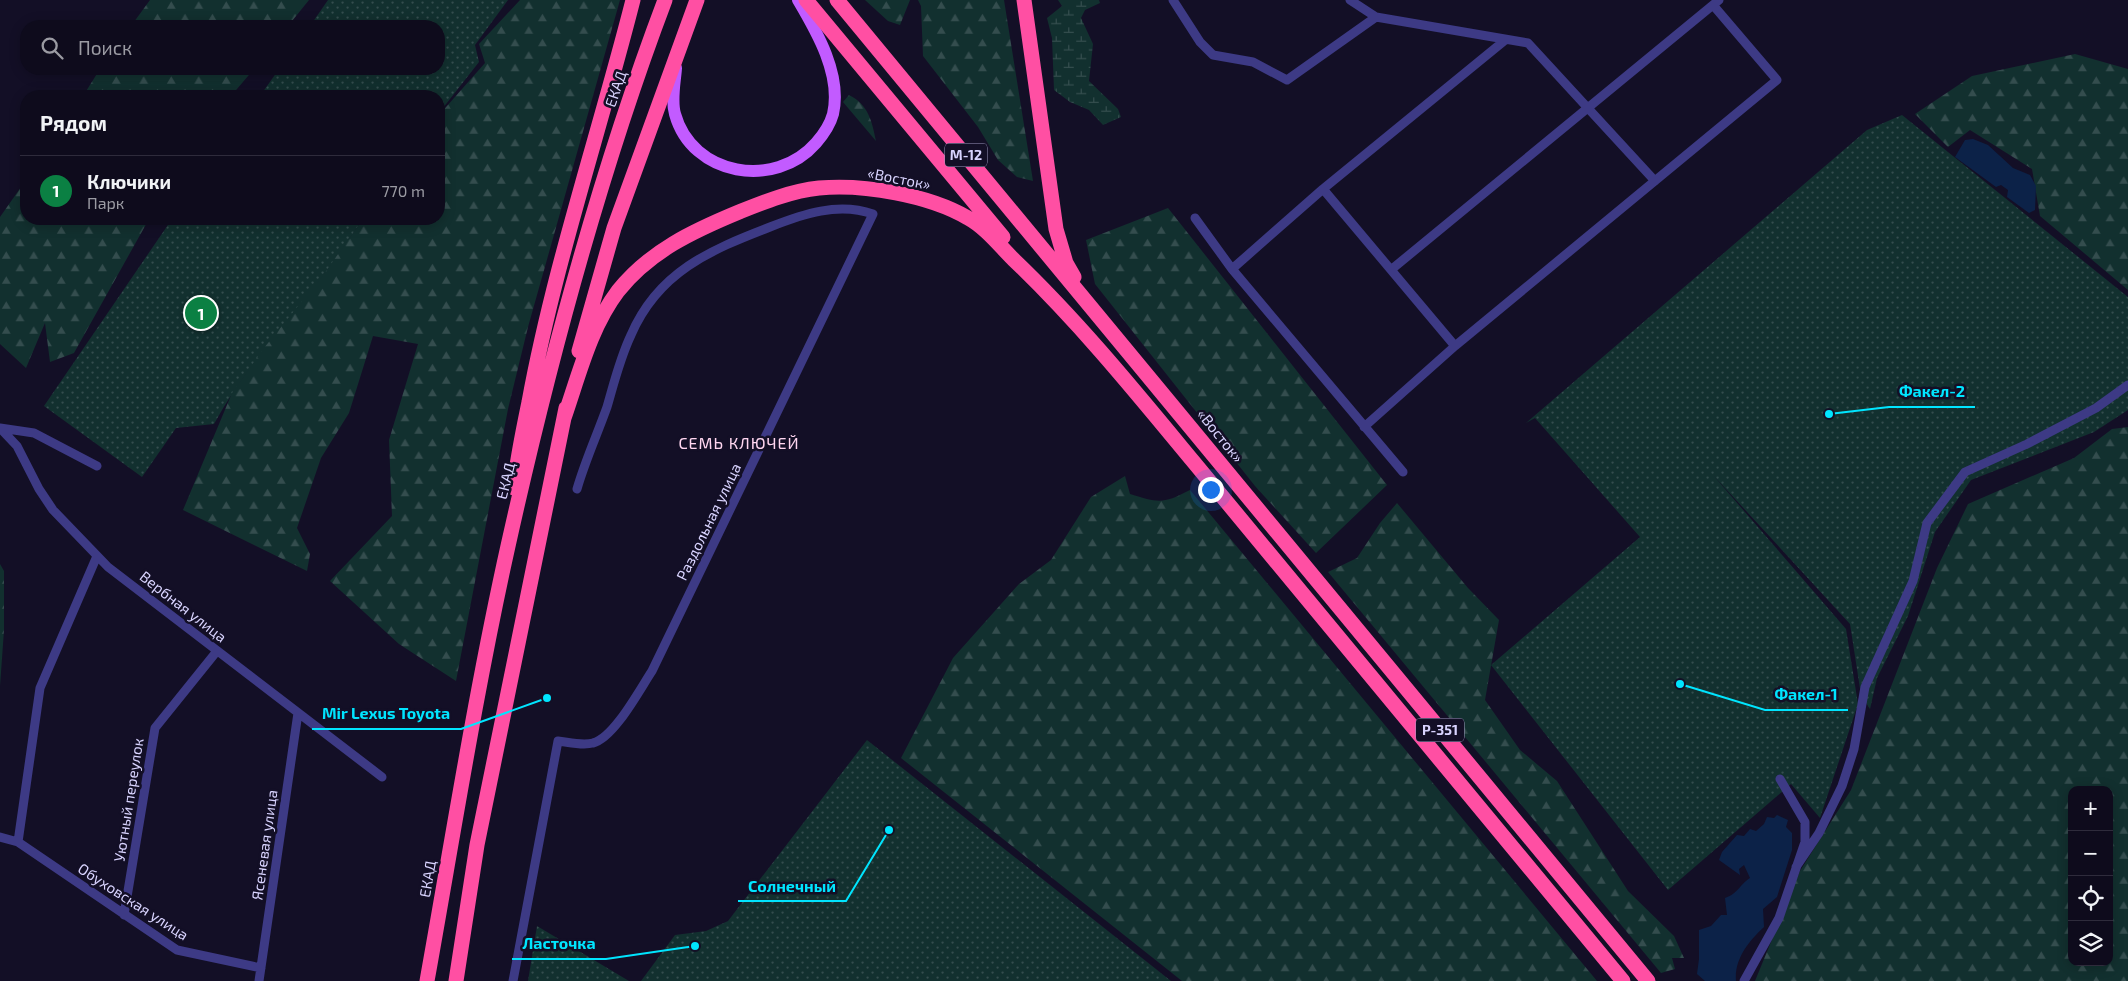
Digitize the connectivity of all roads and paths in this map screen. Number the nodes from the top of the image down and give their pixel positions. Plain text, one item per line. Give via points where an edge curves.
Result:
1 (634, 0) edge
2 (666, 0) edge
3 (798, 0) edge
4 (806, 0) edge
5 (837, 0) edge
6 (1024, 0) edge
7 (1173, 0) edge
8 (1350, 0) edge
9 (1716, 3) edge
10 (695, 5) edge
11 (1376, 16) junction
12 (1504, 41) junction
13 (680, 47) junction
14 (1586, 108) junction
15 (1654, 182) junction
16 (1323, 189) junction
17 (1195, 218) dead end
18 (1232, 269) junction
19 (1392, 269) junction
20 (1054, 298) junction
21 (1094, 310) junction
22 (1455, 346) junction
23 (2128, 385) edge
24 (564, 418) junction
25 (1364, 427) junction
26 (0, 428) edge
27 (98, 466) dead end
28 (1404, 472) dead end
29 (1233, 478) joint
30 (577, 489) dead end
31 (508, 547) junction
32 (97, 556) junction
33 (217, 651) junction
34 (298, 713) junction
35 (382, 777) dead end
36 (1780, 779) dead end
37 (0, 837) edge
38 (18, 842) junction
39 (1796, 867) junction
40 (124, 915) junction
41 (261, 968) junction
42 (259, 981) edge
43 (428, 981) edge
44 (456, 981) edge
45 (513, 981) edge
46 (1623, 981) edge
47 (1648, 981) edge
48 (1744, 981) edge

1 - 31 highway via 539,345 516,472
2 - 31 highway, ЕКАД via 576,272
3 - 13 main road via 828,60 834,89 833,113 825,132 811,149 783,167 741,171 712,160 688,139 674,105
4 - 20 highway
5 - 21 highway, «Восток» / М-12
6 - 21 highway via 1056,229 1066,263
7 - 11 street via 1212,55 1253,62 1288,80
8 - 11 street
9 - 14 street
9 - 15 street via 1777,80
10 - 13 highway
11 - 12 street
12 - 14 street via 1528,43
12 - 16 street
13 - 24 highway via 614,228 584,329
14 - 15 street
14 - 19 street
15 - 22 street
16 - 18 street
16 - 19 street
17 - 18 street
18 - 25 street
19 - 22 street
20 - 24 highway, «Восток» via 980,226 944,207 905,196 849,188 817,188 791,194 749,208 678,239 634,274 603,315
20 - 46 highway, «Восток» / Р-351
21 - 29 highway, «Восток» / М-12
22 - 25 street
23 - 39 street via 2096,408 1964,472 1927,523 1913,581 1865,688 1854,749 1842,786 1819,833
24 - 44 highway via 477,845
25 - 28 street
26 - 27 street via 34,432
26 - 32 street, Вербная улица via 18,446 53,510
29 - 47 highway, Р-351
30 - 45 street, Раздольная улица via 630,336 640,316 669,280 690,263 723,245 791,218 822,210 856,208 873,214 652,671 620,719 602,738 593,743 558,741
31 - 43 highway, ЕКАД
32 - 33 street, Вербная улица
32 - 38 street via 40,688
33 - 34 street, Вербная улица
33 - 40 street, Уютный переулок via 155,728
34 - 35 street, Вербная улица
34 - 41 street, Ясеневая улица
36 - 39 street via 1805,822 1805,842
37 - 38 street, Обуховская улица
38 - 40 street, Обуховская улица
39 - 48 street via 1779,918
40 - 41 street, Обуховская улица via 177,950
41 - 42 street, Ясеневая улица

